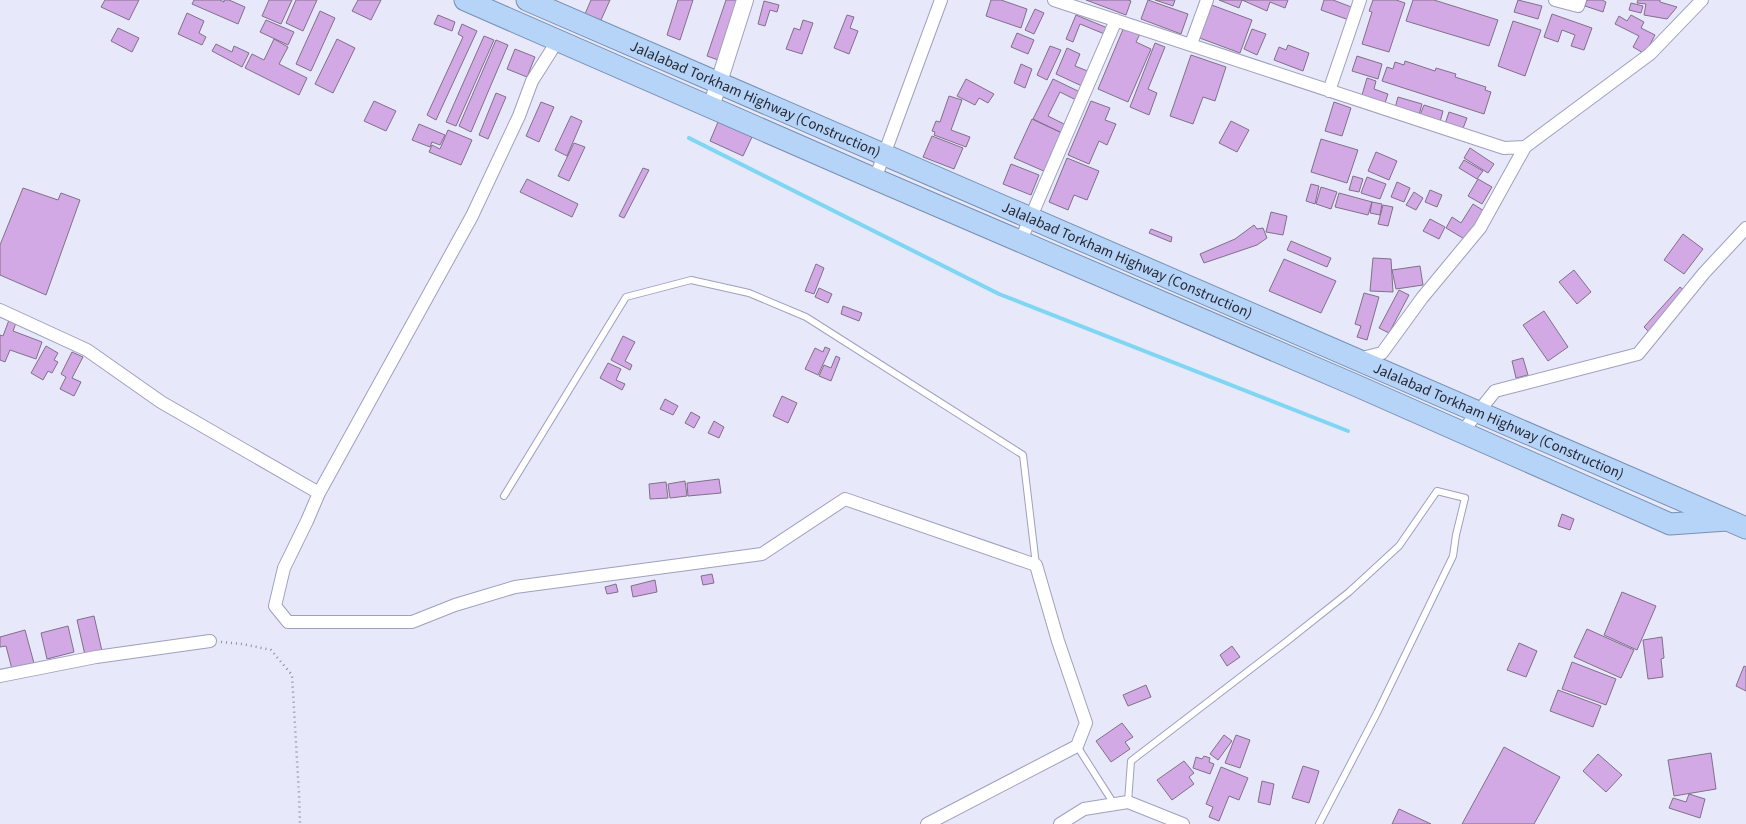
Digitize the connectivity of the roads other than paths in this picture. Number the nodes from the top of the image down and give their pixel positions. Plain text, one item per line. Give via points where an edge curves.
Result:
1 (465, 0) edge
2 (527, 0) edge
3 (745, 0) edge
4 (941, 0) edge
5 (1054, 0) edge
6 (1207, 0) edge
7 (1360, 0) edge
8 (1555, 0) edge
9 (1580, 0) edge
10 (1702, 0) edge
11 (1116, 20) junction
12 (558, 40) junction
13 (1191, 44) junction
14 (720, 82) junction
15 (1329, 91) junction
16 (711, 107) junction
17 (1525, 147) junction
18 (884, 154) junction
19 (875, 180) junction
20 (1030, 218) junction
21 (1746, 228) edge
22 (1020, 242) junction
23 (0, 310) edge
24 (1256, 315) junction
25 (1289, 357) junction
26 (1358, 359) junction
27 (1478, 411) junction
28 (1462, 432) junction
29 (319, 493) junction
30 (504, 496) dead end
31 (1727, 520) junction
32 (1746, 528) edge
33 (1036, 565) junction
34 (210, 641) road end
35 (0, 676) edge
36 (1077, 746) junction
37 (1128, 802) junction
38 (1114, 804) junction
39 (926, 824) edge
40 (1060, 824) edge
41 (1183, 824) edge
42 (1319, 824) edge

1 - 12 highway
2 - 14 highway, Jalalabad Torkham Highway (Construction)
3 - 14 street
4 - 18 street
5 - 11 street
6 - 13 street
7 - 15 street
8 - 9 street via 1578,6
10 - 17 street via 1650,54
11 - 13 street
11 - 20 street
12 - 16 highway
12 - 29 street via 532,81 472,216
13 - 15 street
14 - 16 street
14 - 18 highway, Jalalabad Torkham Highway (Construction)
15 - 17 street via 1504,148
16 - 19 highway
17 - 26 street via 1480,228 1382,353
18 - 19 street
18 - 20 highway, Jalalabad Torkham Highway (Construction)
19 - 22 highway
20 - 22 street
20 - 24 highway, Jalalabad Torkham Highway (Construction)
21 - 27 street via 1704,273 1638,354 1495,391
22 - 25 highway
23 - 29 street via 87,350 161,402
24 - 25 highway
24 - 26 highway, Jalalabad Torkham Highway (Construction)
25 - 28 highway
26 - 27 highway, Jalalabad Torkham Highway (Construction)
27 - 28 street
27 - 31 highway, Jalalabad Torkham Highway (Construction)
28 - 31 highway via 1670,524
29 - 33 street via 284,568 275,606 288,622 412,622 515,587 762,554 844,499
30 - 33 lane via 626,297 691,280 749,293 806,317 1023,455
31 - 32 highway, Jalalabad Torkham Highway (Construction)
33 - 36 street via 1086,723
34 - 35 street via 96,657
36 - 38 lane
36 - 39 street
37 - 38 street
37 - 41 street
37 - 42 lane via 1130,761 1349,592 1399,546 1437,491 1465,498 1453,556
38 - 40 street via 1084,809

